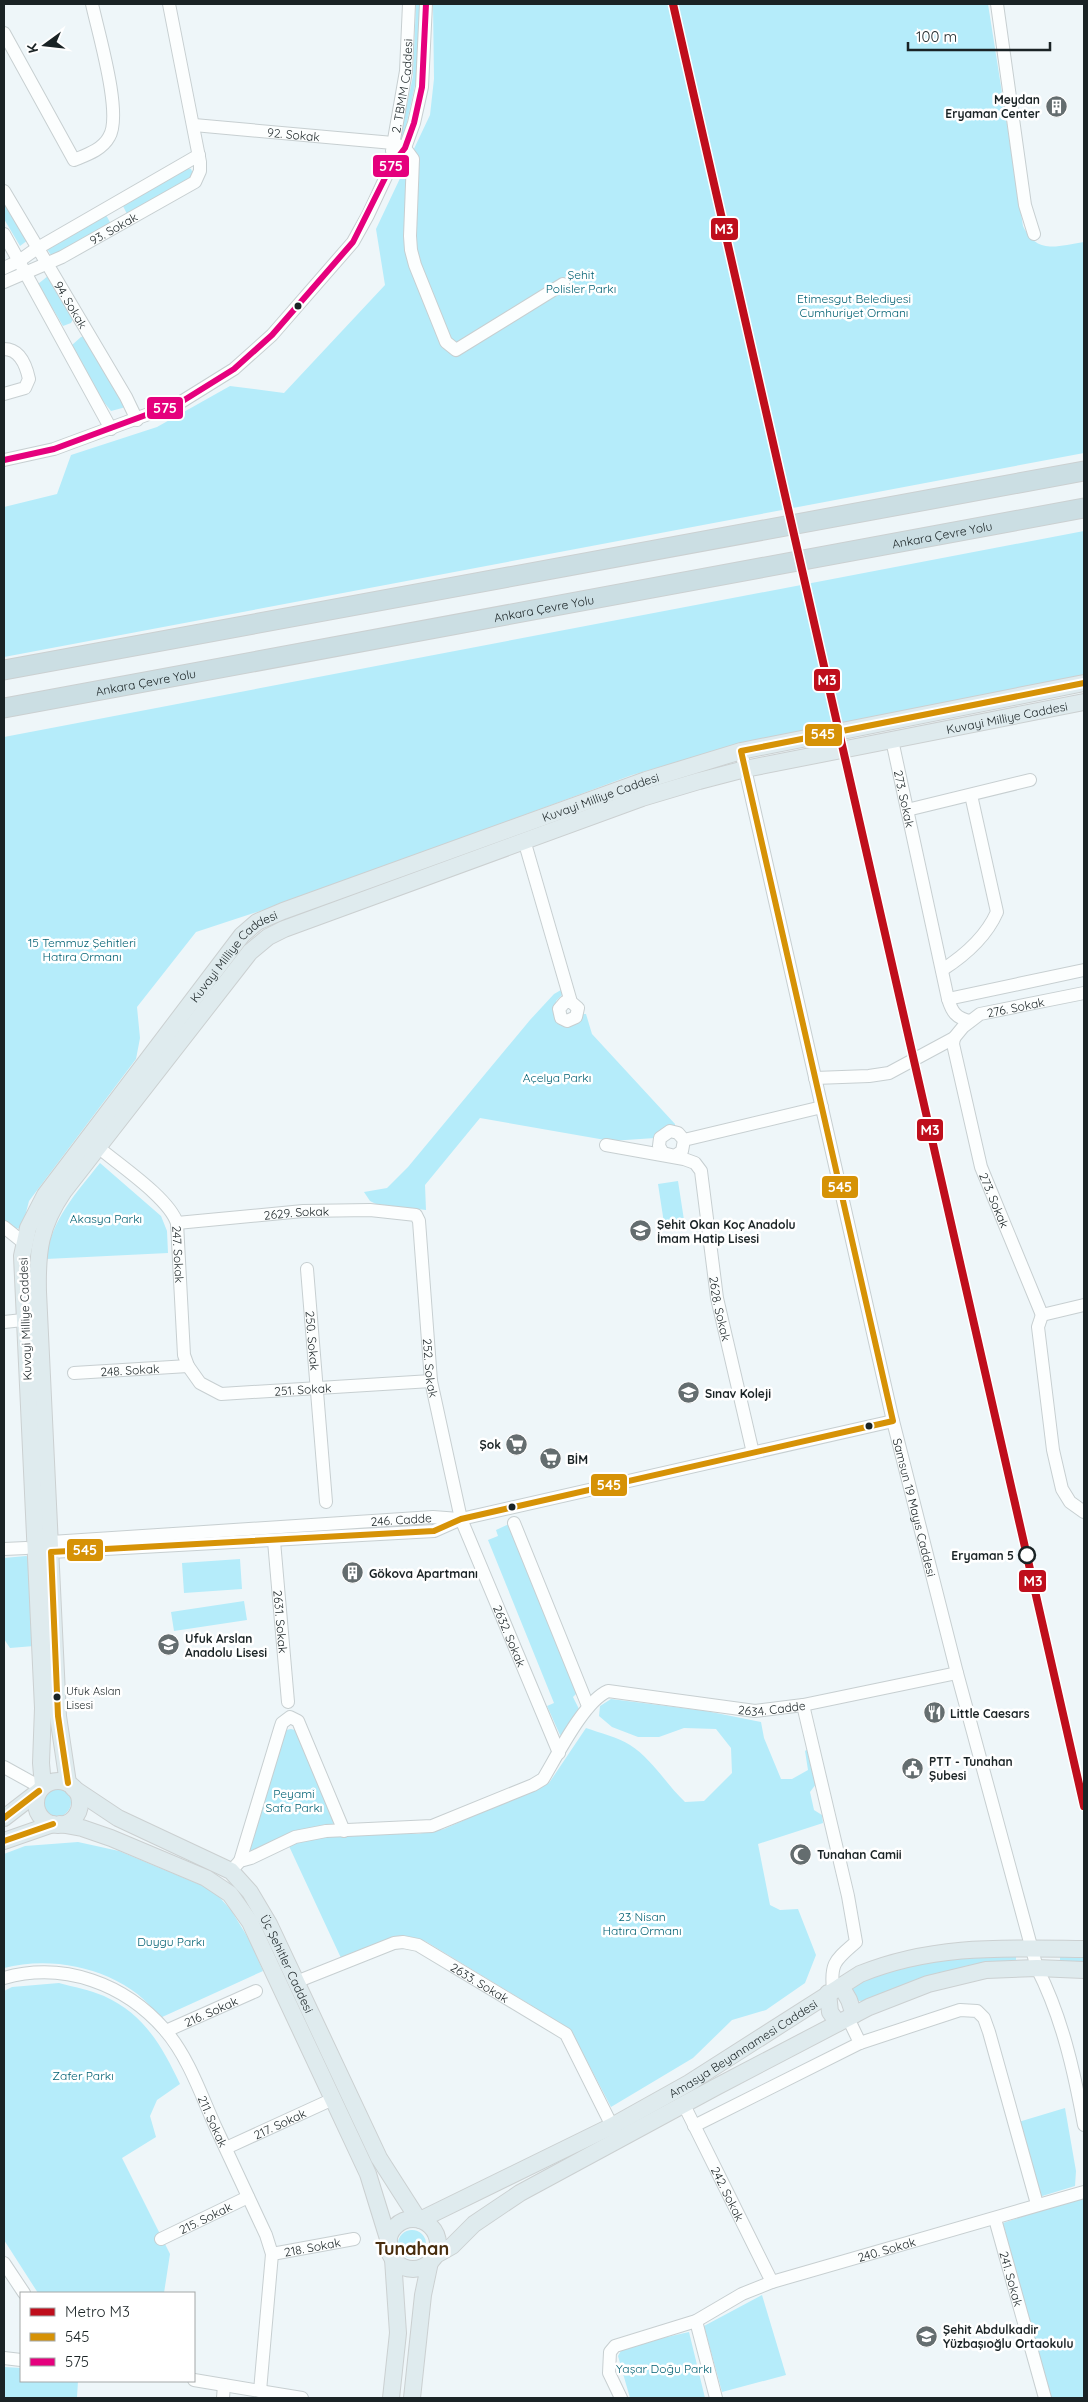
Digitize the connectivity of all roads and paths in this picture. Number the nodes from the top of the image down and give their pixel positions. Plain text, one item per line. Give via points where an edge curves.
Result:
1 (92, 4) edge
2 (169, 4) edge
3 (409, 4) edge
4 (426, 4) edge
5 (997, 4) edge
6 (4, 33) edge
7 (194, 125) junction
8 (392, 143) junction
9 (405, 148) junction
10 (199, 155) junction
11 (391, 166) junction
12 (4, 191) edge
13 (114, 205) junction
14 (124, 221) junction
15 (4, 234) edge
16 (1034, 234) dead end
17 (36, 249) junction
18 (19, 262) junction
19 (48, 265) junction
20 (4, 268) edge
21 (26, 274) junction
22 (4, 282) edge
23 (563, 284) dead end
24 (4, 349) edge
25 (4, 394) edge
26 (137, 420) junction
27 (111, 429) junction
28 (4, 460) edge
29 (1084, 471) edge
30 (1084, 508) edge
31 (4, 670) edge
32 (1084, 683) edge
33 (1084, 702) edge
34 (4, 708) edge
35 (892, 740) junction
36 (740, 751) junction
37 (745, 769) junction
38 (1030, 780) dead end
39 (971, 795) junction
40 (907, 810) junction
41 (524, 840) junction
42 (942, 970) junction
43 (1084, 970) edge
44 (1084, 993) edge
45 (948, 999) junction
46 (571, 1002) dead end
47 (970, 1021) junction
48 (177, 1032) junction
49 (954, 1038) junction
50 (815, 1078) junction
51 (822, 1107) junction
52 (684, 1140) junction
53 (606, 1145) dead end
54 (98, 1148) junction
55 (667, 1156) junction
56 (416, 1215) joint
57 (177, 1223) junction
58 (4, 1227) edge
59 (24, 1243) junction
60 (307, 1269) dead end
61 (1084, 1305) edge
62 (1042, 1314) junction
63 (24, 1320) junction
64 (4, 1322) edge
65 (188, 1366) junction
66 (74, 1373) dead end
67 (431, 1381) junction
68 (316, 1388) junction
69 (893, 1421) junction
70 (753, 1453) junction
71 (326, 1502) dead end
72 (1084, 1512) edge
73 (461, 1519) junction
74 (514, 1523) dead end
75 (274, 1541) junction
76 (40, 1547) junction
77 (4, 1549) edge
78 (957, 1673) junction
79 (288, 1702) dead end
80 (803, 1705) junction
81 (588, 1706) junction
82 (559, 1753) junction
83 (4, 1767) edge
84 (71, 1786) junction
85 (41, 1788) junction
86 (4, 1818) edge
87 (57, 1824) junction
88 (344, 1831) junction
89 (4, 1841) edge
90 (235, 1866) junction
91 (1032, 1948) junction
92 (1084, 1949) edge
93 (1037, 1968) junction
94 (1084, 1970) edge
95 (4, 1978) edge
96 (296, 1982) junction
97 (834, 1990) junction
98 (256, 1991) dead end
99 (847, 2019) junction
100 (166, 2031) junction
101 (860, 2043) junction
102 (333, 2099) junction
103 (684, 2105) junction
104 (1084, 2125) edge
105 (612, 2126) junction
106 (694, 2126) junction
107 (226, 2148) junction
108 (1084, 2192) edge
109 (248, 2197) junction
110 (1037, 2204) junction
111 (995, 2218) junction
112 (419, 2219) junction
113 (161, 2239) dead end
114 (354, 2239) dead end
115 (388, 2242) junction
116 (272, 2254) junction
117 (393, 2258) junction
118 (433, 2259) junction
119 (4, 2263) edge
120 (772, 2282) junction
121 (23, 2292) edge
122 (696, 2321) junction
123 (4, 2358) edge
124 (20, 2360) edge
125 (195, 2380) edge
126 (224, 2385) junction
127 (260, 2391) junction
128 (223, 2398) edge
129 (302, 2398) edge
130 (391, 2398) edge
131 (412, 2398) edge
132 (622, 2398) edge
133 (716, 2398) edge
134 (1045, 2398) edge

1 - 6 street via 114,122 110,136 103,144 74,160
2 - 7 street, 93. Sokak
3 - 8 street, 2. TBMM Caddesi via 406,71
4 - 9 street, 2. TBMM Caddesi via 422,86
5 - 16 street via 1025,205
7 - 8 street, 92. Sokak
7 - 10 street, 93. Sokak
8 - 9 street, 92. Sokak
8 - 11 street, 2. TBMM Caddesi
9 - 11 street, 2. TBMM Caddesi
9 - 23 street via 413,159 411,250 449,346 456,350
10 - 13 street, 93. Sokak
10 - 14 street, 93. Sokak via 200,170 195,182
11 - 26 street, 2. TBMM Caddesi via 353,242 272,335 247,359 212,383 181,402
12 - 17 street, 94. Sokak
13 - 14 street
13 - 17 street, 93. Sokak
14 - 19 street, 93. Sokak
15 - 18 street, 94. Sokak
17 - 18 street, 93. Sokak
17 - 19 street, 94. Sokak
18 - 20 street, 93. Sokak
18 - 21 street, 94. Sokak
19 - 21 street, 93. Sokak
19 - 26 street, 94. Sokak
21 - 22 street, 93. Sokak
21 - 27 street, 94. Sokak
24 - 25 street via 19,354 29,379 25,388
26 - 27 street, 2. TBMM Caddesi
27 - 28 street, 2. TBMM Caddesi via 54,449
29 - 31 highway
30 - 34 highway, Ankara Çevre Yolu
32 - 36 main road, Kuvayi Milliye Caddesi
33 - 35 main road, Kuvayi Milliye Caddesi
35 - 37 main road, Kuvayi Milliye Caddesi
35 - 40 street, 273. Sokak
36 - 37 street, Samsun 19 Mayıs Caddesi
36 - 48 main road, Kuvayi Milliye Caddesi via 646,780 270,916 252,926 233,944
37 - 41 main road, Kuvayi Milliye Caddesi via 642,798
37 - 50 street, Samsun 19 Mayıs Caddesi
38 - 39 street
39 - 40 street
39 - 42 street via 997,912 966,954
40 - 42 street, 273. Sokak
41 - 46 street
41 - 48 main road, Kuvayi Milliye Caddesi via 268,937
42 - 45 street, 273. Sokak
43 - 45 street, 276. Sokak
44 - 47 street, 276. Sokak via 980,1014
45 - 47 street, 273. Sokak via 956,1016
47 - 49 street, 276. Sokak
48 - 54 main road, Kuvayi Milliye Caddesi
48 - 59 main road, Kuvayi Milliye Caddesi via 45,1195
49 - 50 street, 276. Sokak via 889,1073
49 - 62 street, 273. Sokak via 981,1167
50 - 51 street, Samsun 19 Mayıs Caddesi
51 - 52 street
51 - 69 street, Samsun 19 Mayıs Caddesi
52 - 55 street via 679,1154
52 - 55 street via 674,1131 662,1134 659,1146
53 - 55 street
54 - 57 street, 247. Sokak via 170,1208
54 - 76 main road, Kuvayi Milliye Caddesi via 52,1208 38,1252
55 - 70 street, 2628. Sokak via 695,1164 701,1172 717,1298
56 - 57 street, 2629. Sokak via 370,1210 303,1211
56 - 67 street, 252. Sokak
57 - 65 street, 247. Sokak via 182,1340
58 - 59 street
59 - 63 main road, Kuvayi Milliye Caddesi
60 - 68 street, 250. Sokak
61 - 62 street
62 - 72 street via 1038,1327 1053,1450 1065,1496
63 - 64 street
63 - 76 main road, Kuvayi Milliye Caddesi
65 - 66 street, 248. Sokak
65 - 68 street, 251. Sokak via 200,1383 221,1394
67 - 68 street, 251. Sokak
67 - 73 street, 252. Sokak
68 - 71 street, 250. Sokak
69 - 70 street
69 - 78 street, Samsun 19 Mayıs Caddesi
70 - 73 street
73 - 75 street, 246. Cadde via 434,1531
73 - 76 street, 246. Cadde via 433,1517
73 - 82 street, 2632. Sokak
74 - 81 street
75 - 76 street, 246. Cadde
75 - 79 street, 2631. Sokak
76 - 77 street
76 - 84 main road, Kuvayi Milliye Caddesi via 58,1716
76 - 85 main road, Kuvayi Milliye Caddesi
78 - 80 street, 2634. Cadde
78 - 91 street, Samsun 19 Mayıs Caddesi
80 - 81 street, 2634. Cadde via 755,1711 611,1690
80 - 97 street via 856,1942 835,1960 832,1967
81 - 82 street
82 - 88 street via 538,1782 446,1822 416,1828
83 - 85 street
84 - 85 main road via 55,1781
84 - 87 main road via 78,1793 79,1807 73,1819
84 - 90 main road, Üç Şehitler Caddesi via 118,1818
85 - 86 main road
85 - 87 main road via 36,1805 38,1811 47,1822
87 - 89 main road
87 - 102 main road, Üç Şehitler Caddesi via 111,1838 206,1878 230,1894 250,1922
88 - 90 street via 295,1838
88 - 90 street via 298,1721 290,1717 282,1723
90 - 96 main road, Üç Şehitler Caddesi via 269,1924
91 - 92 main road, Amasya Beyannamesi Caddesi
91 - 93 street, Samsun 19 Mayıs Caddesi
91 - 97 main road, Amasya Beyannamesi Caddesi via 982,1949 911,1957 860,1974
93 - 94 main road, Amasya Beyannamesi Caddesi
93 - 99 main road, Amasya Beyannamesi Caddesi via 986,1970 957,1976 900,1995
93 - 104 street, Samsun 19 Mayıs Caddesi via 1050,1994 1074,2073
95 - 100 street, 211. Sokak via 50,1973 81,1976 132,1999
96 - 105 street, 2633. Sokak via 394,1943 418,1945 566,2034
96 - 112 main road, Üç Şehitler Caddesi via 379,2158
97 - 99 main road via 850,2000
97 - 99 main road via 830,2012
97 - 105 main road, Amasya Beyannamesi Caddesi via 689,2083
98 - 100 street, 216. Sokak
99 - 101 street
99 - 103 main road, Amasya Beyannamesi Caddesi
100 - 107 street, 211. Sokak via 185,2061
101 - 106 street
101 - 110 street via 960,2010 977,2011 984,2018 989,2032
102 - 107 street, 217. Sokak
102 - 115 main road, Üç Şehitler Caddesi via 368,2174
103 - 106 street, 242. Sokak
103 - 118 main road, Amasya Beyannamesi Caddesi via 520,2193 474,2224
105 - 112 main road, Amasya Beyannamesi Caddesi
106 - 120 street, 242. Sokak
107 - 109 street, 211. Sokak
108 - 110 street, 240. Sokak
109 - 113 street, 215. Sokak
109 - 116 street, 211. Sokak
110 - 111 street, 240. Sokak
111 - 120 street, 240. Sokak
111 - 134 street, 241. Sokak
112 - 115 main road via 401,2222
112 - 118 main road via 436,2232 438,2240
114 - 116 street, 218. Sokak
115 - 117 main road
116 - 127 street, 211. Sokak
117 - 118 main road via 415,2269
117 - 130 main road via 398,2333
118 - 131 main road via 423,2295
119 - 121 street
120 - 122 street, 240. Sokak via 742,2294
122 - 132 street, 240. Sokak via 620,2343 610,2352 610,2373
122 - 133 street
123 - 124 street
125 - 126 street
126 - 127 street
126 - 128 street
127 - 129 street

